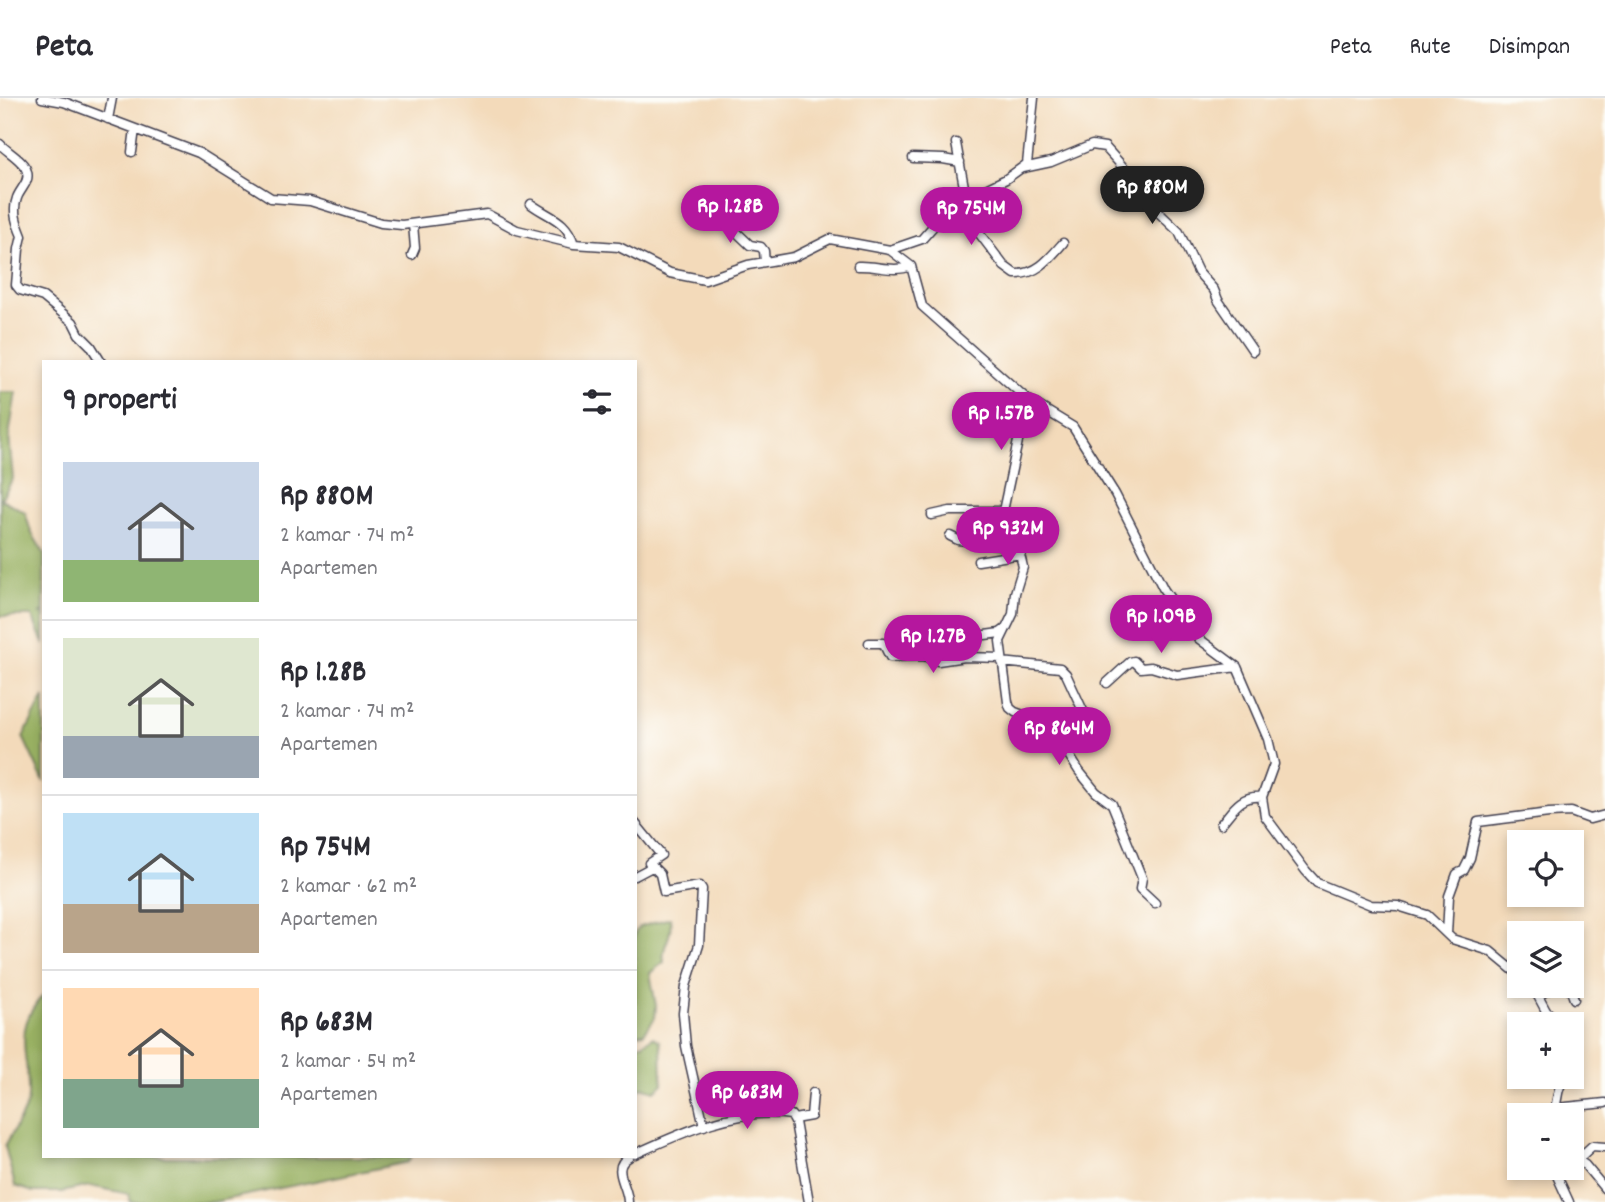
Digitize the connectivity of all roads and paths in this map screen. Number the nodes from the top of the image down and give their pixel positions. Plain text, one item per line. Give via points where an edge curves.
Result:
1 (42, 98) edge
2 (112, 98) edge
3 (1034, 98) edge
4 (108, 119) junction
5 (135, 129) junction
6 (956, 143) dead end
7 (0, 144) edge
8 (132, 152) dead end
9 (913, 158) dead end
10 (960, 162) junction
11 (1023, 167) junction
12 (966, 198) junction
13 (531, 204) dead end
14 (705, 222) dead end
15 (413, 223) junction
16 (1063, 243) dead end
17 (575, 244) junction
18 (890, 250) junction
19 (412, 255) dead end
20 (765, 262) junction
21 (858, 266) dead end
22 (911, 266) junction
23 (1253, 351) dead end
24 (100, 360) edge
25 (1027, 399) junction
26 (1003, 512) junction
27 (932, 514) dead end
28 (950, 536) dead end
29 (1020, 551) junction
30 (978, 561) dead end
31 (1004, 630) junction
32 (985, 635) dead end
33 (869, 643) dead end
34 (1002, 660) junction
35 (1237, 667) junction
36 (1107, 683) dead end
37 (1084, 713) dead end
38 (1262, 797) junction
39 (1605, 815) edge
40 (1221, 824) dead end
41 (637, 825) edge
42 (652, 867) junction
43 (637, 875) edge
44 (1155, 903) dead end
45 (1447, 934) junction
46 (1507, 965) edge
47 (813, 1093) dead end
48 (1605, 1103) edge
49 (1584, 1106) edge
50 (794, 1119) junction
51 (704, 1126) junction
52 (1605, 1147) edge
53 (1584, 1151) edge
54 (637, 1153) edge
55 (628, 1158) edge
56 (1584, 1164) edge
57 (1559, 1180) edge
58 (1605, 1189) edge
59 (628, 1202) edge
60 (810, 1202) edge
61 (1570, 1202) edge

1 - 4 street
2 - 4 street
3 - 11 street via 1029,158
4 - 5 street
5 - 8 street
5 - 15 street via 199,153 271,198 310,201 381,223
6 - 10 street
7 - 24 street via 28,173 16,202 16,223 22,236 16,287 43,296 75,323
9 - 10 street
10 - 12 street
11 - 12 street
11 - 23 street via 1044,164 1092,145 1105,147 1179,232 1198,272
12 - 16 street via 979,233 1015,274 1043,265
12 - 18 street via 947,209 922,239
13 - 17 street via 563,223
14 - 20 street via 732,226 750,245 761,247
15 - 17 street via 487,214 517,230
15 - 19 street
17 - 20 street via 619,247 670,273 705,280
18 - 20 street via 830,239 794,257
18 - 22 street
21 - 22 street via 893,270
22 - 25 street via 922,306
25 - 26 street
25 - 35 street via 1073,426 1115,494 1170,600 1198,638
26 - 27 street
26 - 29 street
28 - 29 street
29 - 30 street
29 - 31 street via 1023,568 1013,614
31 - 32 street
31 - 34 street
33 - 34 street via 883,643 890,657
34 - 37 street via 1063,670
34 - 44 street via 1010,708 1048,724 1079,772 1112,804 1142,878 1140,889
35 - 36 street via 1177,675 1141,668 1134,661
35 - 38 street via 1274,764
38 - 40 street via 1244,799
38 - 45 street via 1265,816 1317,883 1371,905 1398,906 1427,915
39 - 45 street via 1590,818 1571,812 1549,813 1478,821 1471,858 1457,874 1448,896
41 - 42 street via 661,855 649,863
42 - 43 street
42 - 51 street via 660,874 664,892 702,888 699,945 683,1013
45 - 46 street via 1490,951
47 - 50 street via 811,1116
48 - 49 street
50 - 51 street via 785,1114 748,1116
50 - 60 street
51 - 54 street
52 - 53 street via 1592,1146
55 - 59 street via 619,1169
56 - 58 street
57 - 61 street

